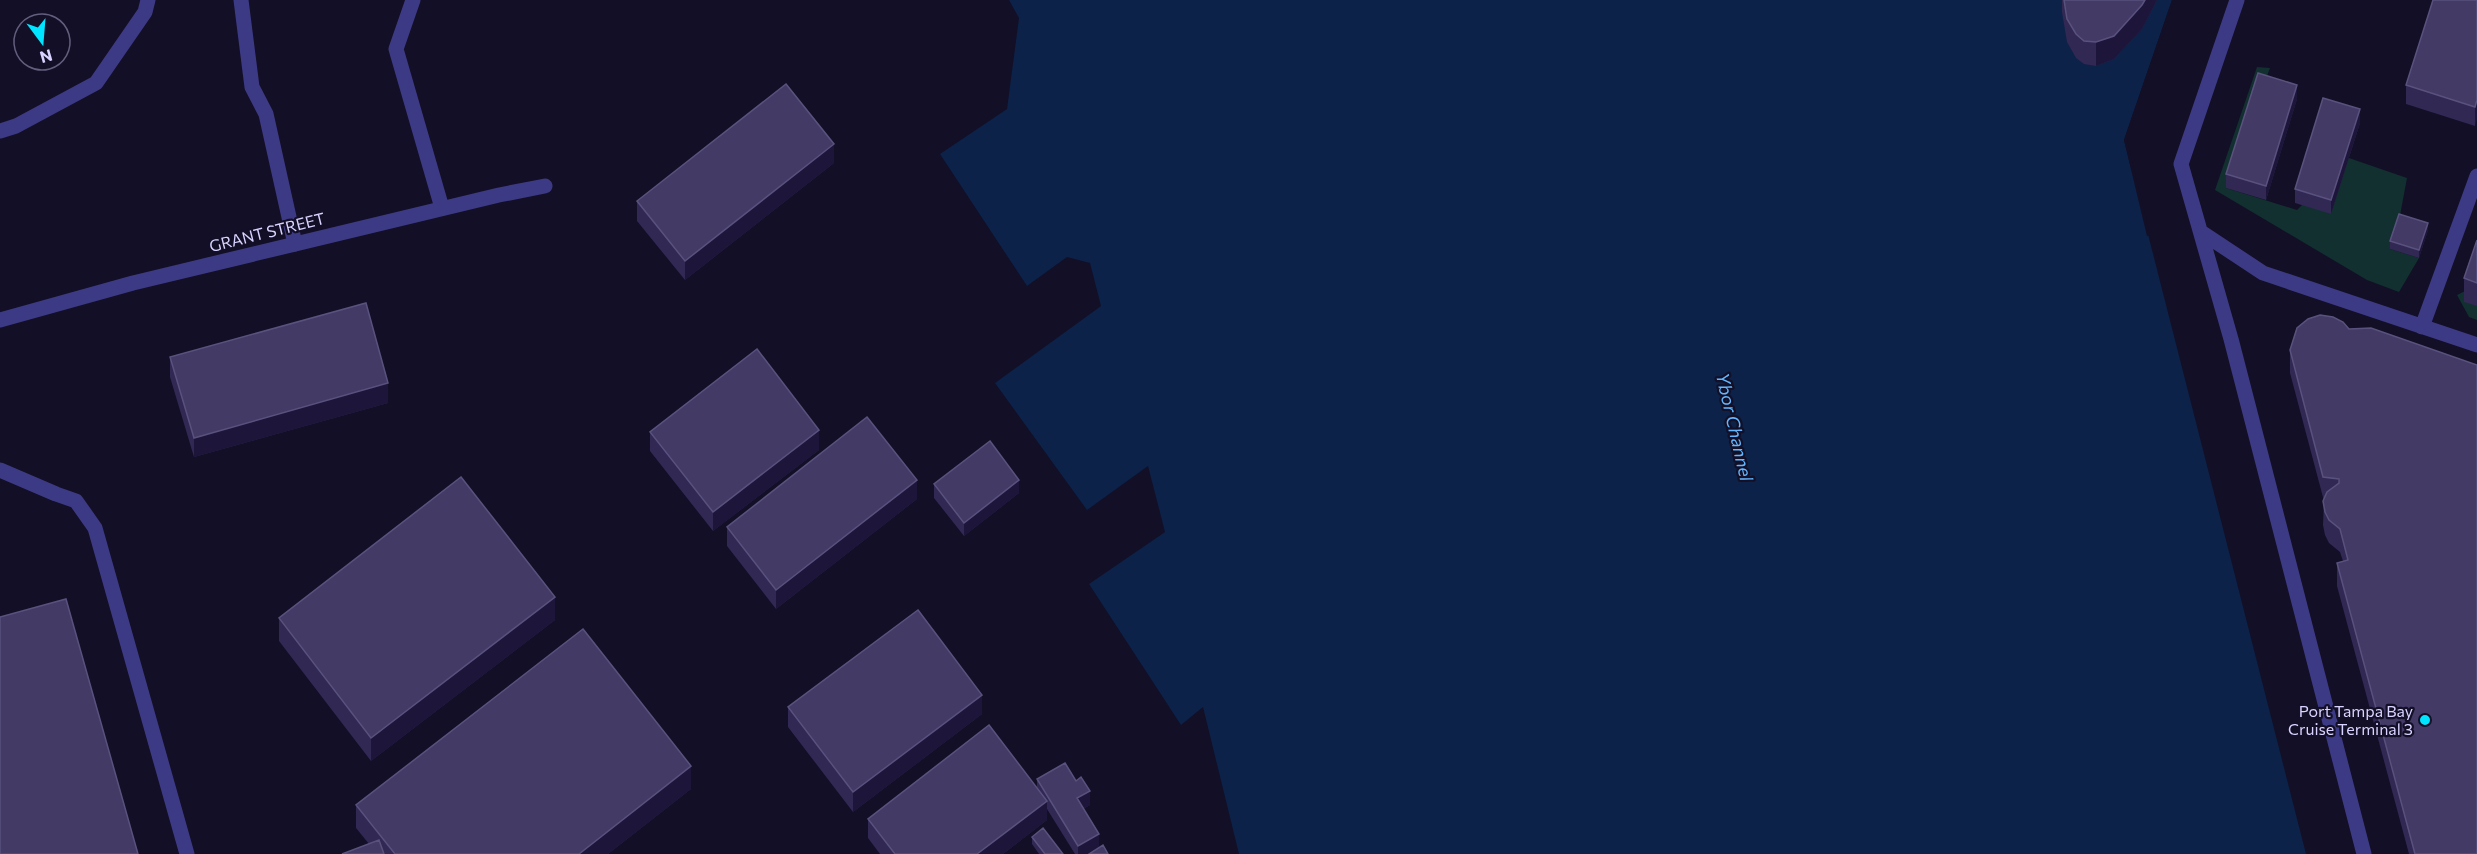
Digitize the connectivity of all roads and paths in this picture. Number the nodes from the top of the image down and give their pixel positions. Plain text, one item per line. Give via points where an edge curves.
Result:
1 (148, 0) edge
2 (241, 0) edge
3 (414, 0) edge
4 (2237, 0) edge
5 (0, 131) edge
6 (2477, 176) edge
7 (545, 186) dead end
8 (441, 208) junction
9 (2201, 232) junction
10 (295, 244) junction
11 (0, 320) edge
12 (2422, 327) junction
13 (2477, 345) edge
14 (0, 470) edge
15 (187, 854) edge
16 (2364, 854) edge

1 - 5 street via 145,12 96,83
2 - 10 street via 252,87 266,114
3 - 8 street via 396,49
4 - 9 street via 2181,164
6 - 12 street
7 - 8 street, GRANT STREET
8 - 10 street, GRANT STREET
9 - 12 street via 2263,273
9 - 16 street
10 - 11 street, GRANT STREET
12 - 13 street
14 - 15 street via 76,501 95,528

